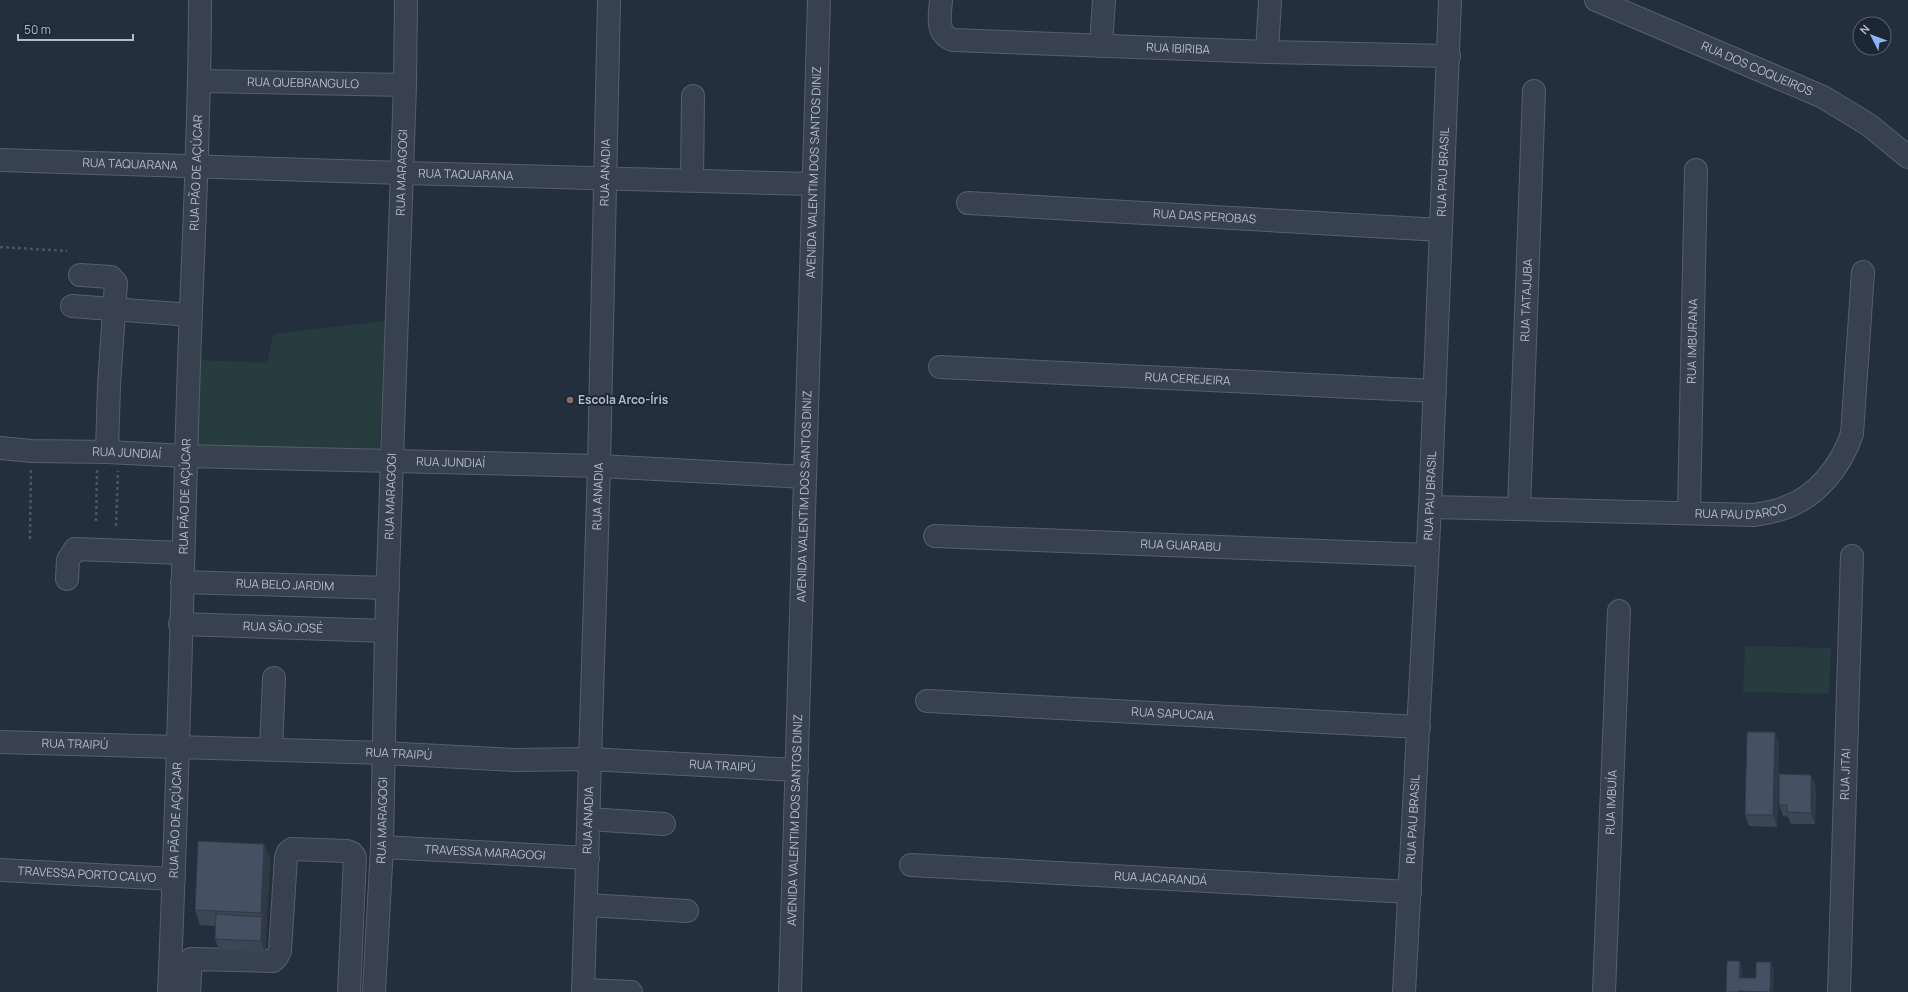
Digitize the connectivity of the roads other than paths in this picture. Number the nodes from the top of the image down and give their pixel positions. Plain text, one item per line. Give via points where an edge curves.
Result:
1 (200, 0) edge
2 (406, 0) edge
3 (609, 0) edge
4 (819, 0) edge
5 (941, 0) edge
6 (1104, 0) edge
7 (1270, 0) edge
8 (1450, 0) edge
9 (1596, 0) edge
10 (1101, 46) junction
11 (1267, 52) junction
12 (1449, 56) junction
13 (200, 81) junction
14 (405, 85) junction
15 (1534, 91) dead end
16 (693, 96) dead end
17 (1908, 157) edge
18 (0, 160) edge
19 (197, 166) junction
20 (1696, 170) dead end
21 (403, 173) junction
22 (605, 178) junction
23 (692, 180) junction
24 (813, 184) junction
25 (968, 203) dead end
26 (1441, 230) junction
27 (1863, 272) dead end
28 (80, 275) dead end
29 (72, 306) dead end
30 (114, 309) junction
31 (191, 315) junction
32 (940, 367) dead end
33 (1435, 391) junction
34 (0, 448) edge
35 (107, 452) junction
36 (186, 456) junction
37 (392, 461) junction
38 (598, 466) junction
39 (805, 477) junction
40 (1430, 507) junction
41 (1519, 509) junction
42 (1689, 512) junction
43 (935, 536) dead end
44 (183, 553) junction
45 (1427, 555) junction
46 (1852, 556) dead end
47 (68, 579) dead end
48 (182, 582) junction
49 (388, 588) junction
50 (1619, 612) dead end
51 (180, 624) junction
52 (386, 631) junction
53 (274, 678) dead end
54 (927, 702) dead end
55 (1419, 727) junction
56 (0, 742) edge
57 (177, 747) junction
58 (271, 749) junction
59 (384, 753) junction
60 (589, 759) junction
61 (797, 770) junction
62 (589, 819) junction
63 (664, 824) dead end
64 (382, 847) junction
65 (588, 858) junction
66 (911, 865) dead end
67 (0, 870) edge
68 (174, 879) junction
69 (1410, 892) junction
70 (587, 905) junction
71 (687, 911) dead end
72 (583, 991) edge
73 (169, 992) edge
74 (189, 992) edge
75 (349, 992) edge
76 (374, 992) edge
77 (631, 992) edge
78 (790, 992) edge
79 (1404, 992) edge
80 (1604, 992) edge
81 (1838, 992) edge

1 - 13 street, RUA PÃO DE AÇÚCAR
2 - 14 street, RUA MARAGOGI
3 - 22 street, RUA ANADIA
4 - 24 street, AVENIDA VALENTIM DOS SANTOS DINIZ
5 - 10 street, RUA IBIRIBA via 940,28 943,34 953,40
6 - 10 street
7 - 11 street
8 - 12 street, RUA PAU BRASIL
9 - 17 street, RUA DOS COQUEIROS via 1823,98 1869,125
10 - 11 street, RUA IBIRIBA
11 - 12 street, RUA IBIRIBA
12 - 26 street, RUA PAU BRASIL
13 - 14 street, RUA QUEBRANGULO
13 - 19 street, RUA PÃO DE AÇÚCAR
14 - 21 street, RUA MARAGOGI
15 - 41 street, RUA TATAJUBA
16 - 23 street
18 - 19 street, RUA TAQUARANA
19 - 21 street, RUA TAQUARANA
19 - 31 street, RUA PÃO DE AÇÚCAR
20 - 42 street, RUA IMBURANA
21 - 22 street, RUA TAQUARANA
21 - 37 street, RUA MARAGOGI
22 - 23 street, RUA TAQUARANA
22 - 38 street, RUA ANADIA
23 - 24 street, RUA TAQUARANA
24 - 39 street, AVENIDA VALENTIM DOS SANTOS DINIZ
25 - 26 street, RUA DAS PEROBAS
26 - 33 street, RUA PAU BRASIL
27 - 42 street, RUA PAU D'ARCO via 1852,434 1846,450 1827,477 1808,497 1784,509 1754,515
28 - 30 street via 114,279
29 - 30 street
30 - 31 street
30 - 35 street via 108,385
31 - 36 street, RUA PÃO DE AÇÚCAR
32 - 33 street, RUA CEREJEIRA
33 - 40 street, RUA PAU BRASIL
34 - 35 street, RUA JUNDIAÍ
35 - 36 street, RUA JUNDIAÍ
36 - 37 street, RUA JUNDIAÍ
36 - 44 street, RUA PÃO DE AÇÚCAR
37 - 38 street, RUA JUNDIAÍ
37 - 49 street, RUA MARAGOGI
38 - 39 street, RUA JUNDIAÍ
38 - 60 street, RUA ANADIA
39 - 61 street, AVENIDA VALENTIM DOS SANTOS DINIZ
40 - 41 street, RUA PAU D'ARCO
40 - 45 street, RUA PAU BRASIL
41 - 42 street, RUA PAU D'ARCO
43 - 45 street, RUA GUARABU
44 - 47 street via 75,549 68,560
44 - 48 street, RUA PÃO DE AÇÚCAR
45 - 55 street, RUA PAU BRASIL
46 - 81 street, RUA JITAI
48 - 49 street, RUA BELO JARDIM
48 - 51 street, RUA PÃO DE AÇÚCAR
49 - 52 street, RUA MARAGOGI
50 - 80 street, RUA IMBUÍA
51 - 52 street, RUA SÃO JOSÉ
51 - 57 street, RUA PÃO DE AÇÚCAR
52 - 59 street, RUA MARAGOGI
53 - 58 street
54 - 55 street, RUA SAPUCAIA
55 - 69 street, RUA PAU BRASIL
56 - 57 street, RUA TRAIPÚ
57 - 58 street, RUA TRAIPÚ
57 - 68 street, RUA PÃO DE AÇÚCAR
58 - 59 street, RUA TRAIPÚ
59 - 60 street, RUA TRAIPÚ via 514,760
59 - 64 street, RUA MARAGOGI
60 - 61 street, RUA TRAIPÚ
60 - 62 street, RUA ANADIA
61 - 78 street, AVENIDA VALENTIM DOS SANTOS DINIZ
62 - 63 street
62 - 65 street, RUA ANADIA
64 - 65 street, TRAVESSA MARAGOGI
64 - 76 street, RUA MARAGOGI
65 - 70 street, RUA ANADIA
66 - 69 street, RUA JACARANDÁ
67 - 68 street, TRAVESSA PORTO CALVO
68 - 73 street, RUA PÃO DE AÇÚCAR
69 - 79 street, RUA PAU BRASIL
70 - 71 street
70 - 72 street, RUA ANADIA
72 - 77 street
74 - 75 street via 191,959 273,961 277,957 280,951 286,857 292,849 347,851 355,857

